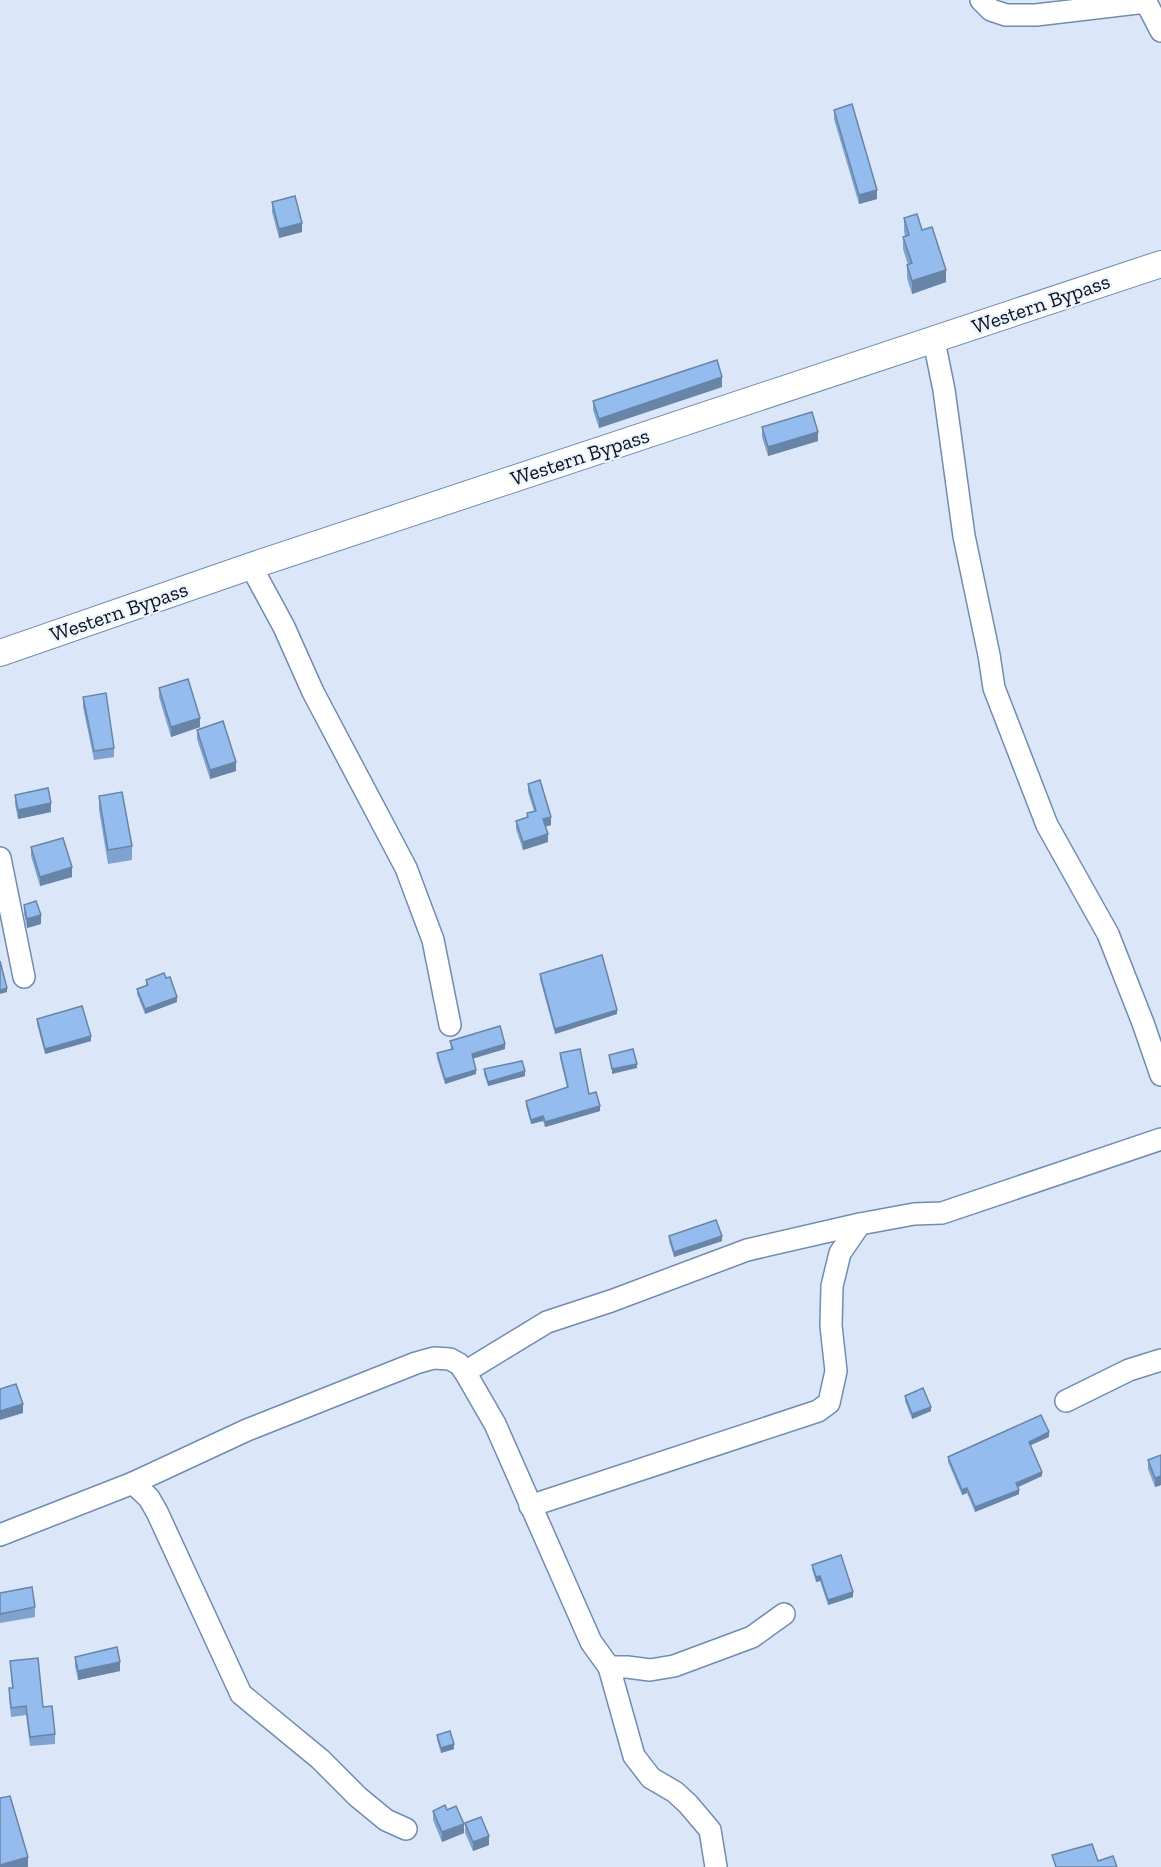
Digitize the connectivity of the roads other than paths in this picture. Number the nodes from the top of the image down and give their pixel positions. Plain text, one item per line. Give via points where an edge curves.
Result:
1 (981, 0) edge
2 (1146, 1) edge
3 (1161, 31) edge
4 (1161, 264) edge
5 (934, 340) junction
6 (251, 566) junction
7 (0, 653) edge
8 (0, 858) edge
9 (24, 977) dead end
10 (450, 1025) dead end
11 (1161, 1075) edge
12 (1161, 1139) edge
13 (860, 1224) junction
14 (1161, 1360) edge
15 (465, 1372) junction
16 (1066, 1401) dead end
17 (133, 1483) junction
18 (530, 1506) junction
19 (0, 1535) edge
20 (784, 1614) dead end
21 (609, 1667) junction
22 (406, 1829) dead end
23 (716, 1867) edge

1 - 2 street via 991,10 1006,15
2 - 3 street
4 - 5 main road, Western Bypass
5 - 6 main road, Western Bypass
5 - 11 street via 964,536 994,688 1047,825 1108,934
6 - 7 main road, Western Bypass
6 - 10 street via 406,868 433,940
8 - 9 street
12 - 13 street via 942,1213
13 - 15 street via 747,1250 547,1322
13 - 18 street via 840,1253 832,1286 836,1371 829,1403 818,1411
14 - 16 street via 1129,1370
15 - 17 street via 450,1359 416,1363 247,1430
15 - 18 street via 495,1424
17 - 19 street
17 - 22 street via 157,1512 241,1694 386,1820
18 - 21 street via 591,1642
20 - 21 street via 752,1637 674,1666 650,1670
21 - 23 street via 634,1756 651,1778 681,1798 710,1830

